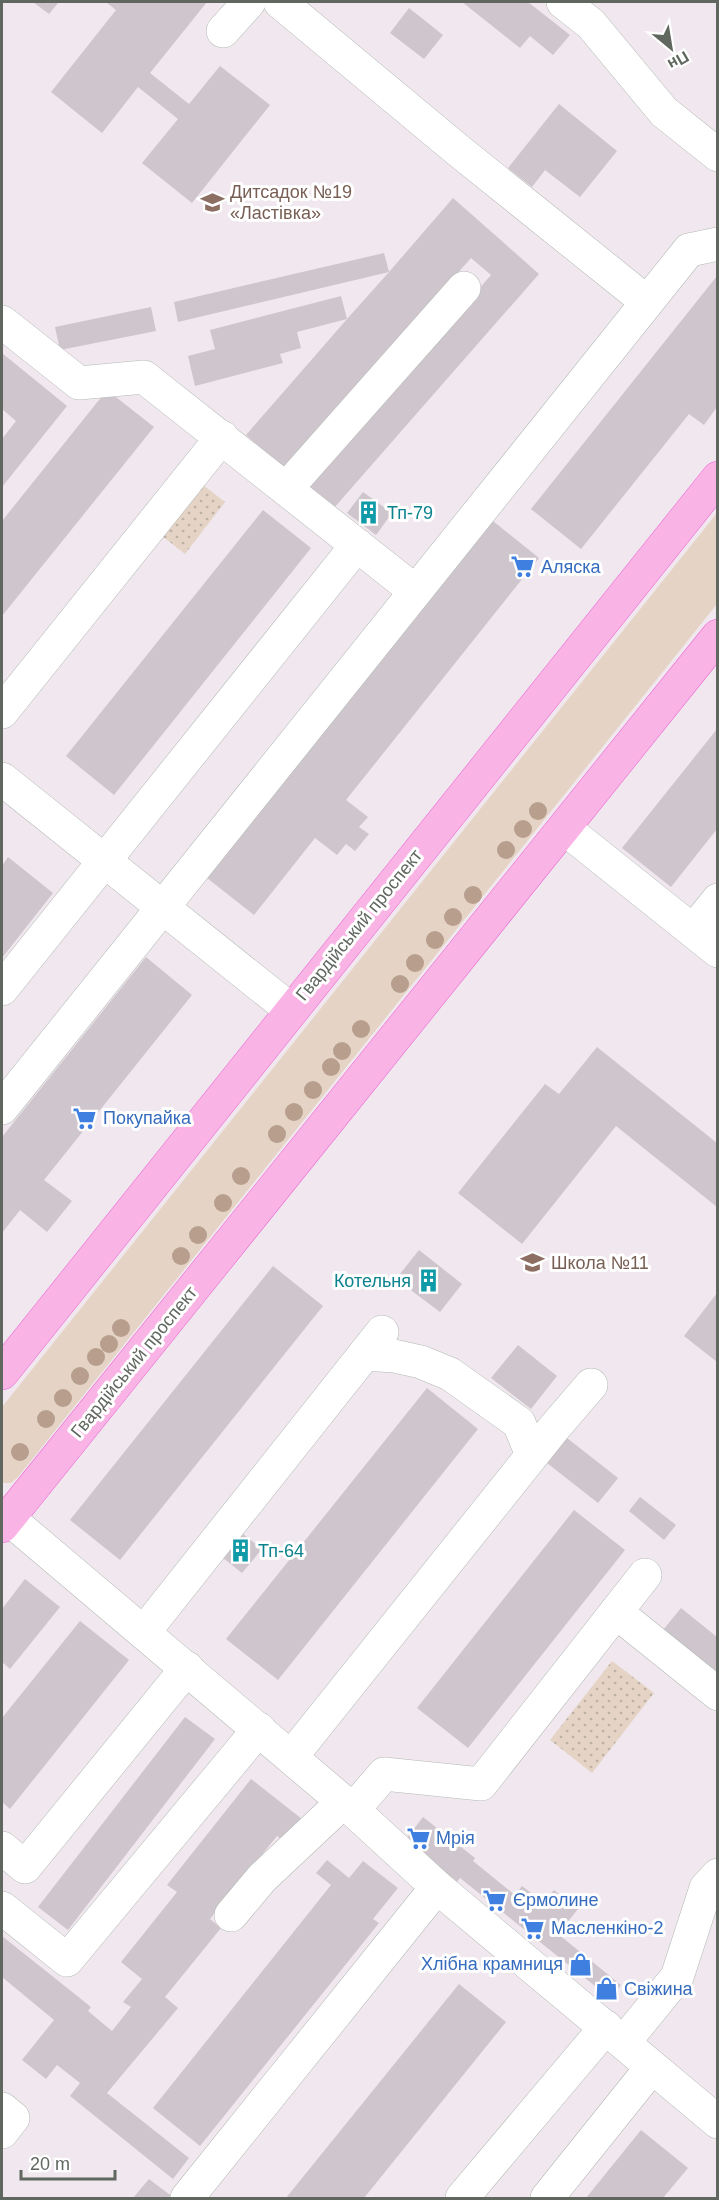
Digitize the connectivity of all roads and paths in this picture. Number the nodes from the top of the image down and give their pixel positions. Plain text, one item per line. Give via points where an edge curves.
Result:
1 (249, 2) edge
2 (280, 2) edge
3 (564, 2) edge
4 (223, 31) dead end
5 (717, 155) edge
6 (717, 244) edge
7 (464, 288) dead end
8 (648, 302) junction
9 (2, 322) edge
10 (222, 437) junction
11 (717, 478) edge
12 (286, 489) junction
13 (357, 545) junction
14 (416, 591) junction
15 (717, 636) edge
16 (2, 712) edge
17 (2, 779) edge
18 (564, 828) junction
19 (104, 861) junction
20 (717, 900) edge
21 (162, 907) junction
22 (705, 941) edge
23 (2, 989) edge
24 (291, 1011) junction
25 (2, 1108) edge
26 (2, 1373) edge
27 (591, 1385) dead end
28 (532, 1455) junction
29 (4, 1519) edge
30 (645, 1575) dead end
31 (616, 1612) junction
32 (144, 1632) junction
33 (187, 1668) junction
34 (717, 1694) edge
35 (259, 1730) junction
36 (291, 1757) junction
37 (348, 1806) junction
38 (2, 1848) edge
39 (717, 1875) edge
40 (437, 1887) junction
41 (2, 1908) edge
42 (231, 1915) dead end
43 (615, 2035) junction
44 (652, 2067) junction
45 (2, 2109) edge
46 (717, 2122) edge
47 (2, 2132) edge
48 (187, 2199) edge
49 (462, 2199) edge
50 (547, 2199) edge

1 - 4 lane
2 - 8 lane
3 - 5 lane via 591,24 664,112
6 - 8 lane via 689,250
7 - 12 lane
8 - 14 lane
9 - 10 lane via 79,383 144,376
10 - 12 lane
10 - 16 lane
11 - 24 main road, Гвардійський проспект
12 - 13 lane
13 - 14 lane
13 - 19 lane
14 - 21 lane
15 - 18 main road, Гвардійський проспект
17 - 19 lane
18 - 22 lane
18 - 29 main road, Гвардійський проспект
19 - 21 lane
19 - 23 lane
20 - 22 lane
21 - 24 lane
21 - 25 lane
24 - 26 main road, Гвардійський проспект
27 - 28 lane
28 - 32 lane via 519,1422 450,1374 373,1343
28 - 36 lane
29 - 32 lane
30 - 31 lane
31 - 34 lane
31 - 37 lane via 481,1784 384,1774
32 - 33 lane
33 - 35 lane
33 - 38 lane via 25,1867
35 - 36 lane
35 - 41 lane via 67,1960
36 - 37 lane
37 - 40 lane
37 - 42 lane via 262,1878
39 - 43 lane via 706,1888 676,1977
40 - 43 lane
40 - 48 lane
43 - 44 lane
43 - 49 lane
44 - 46 lane
44 - 50 lane
45 - 47 lane via 13,2118

